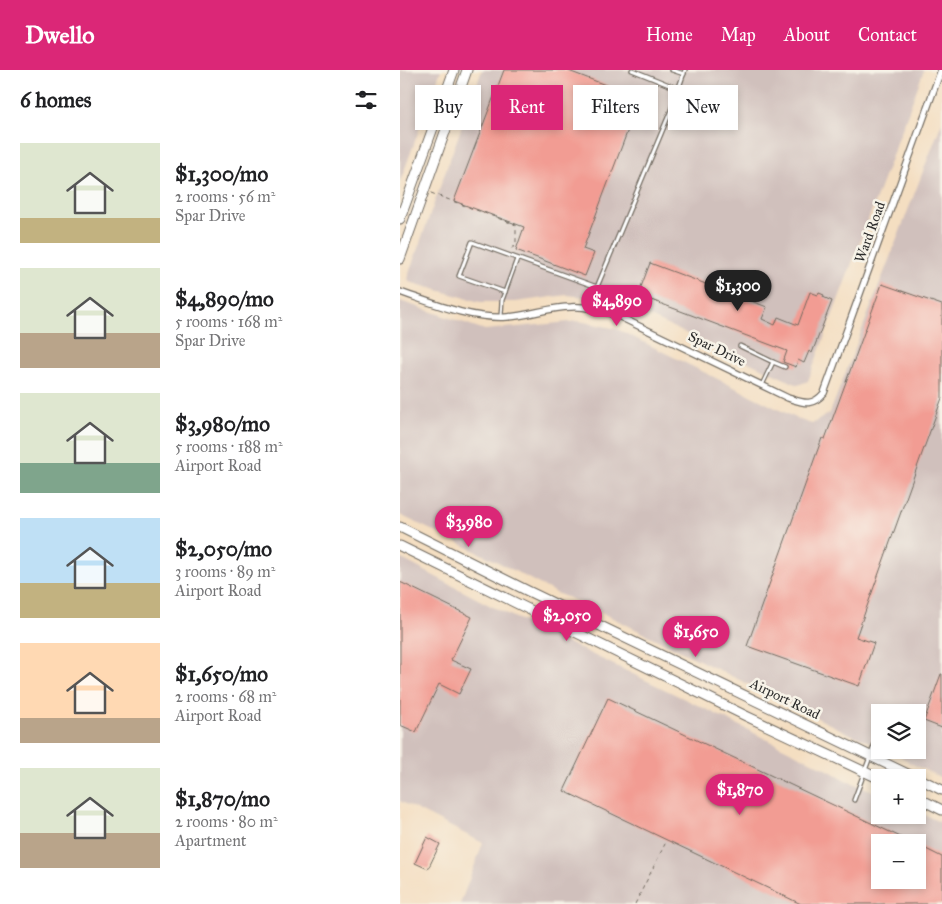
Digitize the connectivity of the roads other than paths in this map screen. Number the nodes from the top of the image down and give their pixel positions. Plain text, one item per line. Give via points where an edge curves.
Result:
1 (454, 70) edge
2 (467, 70) edge
3 (632, 70) edge
4 (672, 70) edge
5 (685, 70) edge
6 (941, 70) edge
7 (640, 72) edge
8 (684, 74) junction
9 (669, 85) edge
10 (680, 85) edge
11 (668, 117) edge
12 (400, 219) edge
13 (400, 259) edge
14 (518, 259) junction
15 (597, 287) junction
16 (400, 292) edge
17 (505, 292) junction
18 (593, 309) junction
19 (501, 317) junction
20 (740, 346) dead end
21 (773, 362) junction
22 (785, 366) dead end
23 (762, 386) junction
24 (818, 400) joint
25 (400, 527) edge
26 (400, 546) edge
27 (871, 756) joint
28 (877, 759) edge
29 (898, 769) edge
30 (865, 772) junction
31 (871, 775) edge
32 (926, 783) edge
33 (942, 790) edge
34 (854, 800) dead end
35 (926, 802) edge
36 (942, 810) edge

1 - 12 main road
2 - 13 main road
3 - 7 lane
4 - 8 lane
5 - 8 lane
6 - 24 street, Ward Road via 824,393
7 - 9 lane
8 - 10 lane
11 - 15 lane
14 - 15 lane
14 - 17 lane
14 - 17 lane via 472,242 459,276
15 - 18 lane
16 - 19 street, Spar Drive via 457,311
17 - 19 lane
18 - 19 street, Spar Drive via 572,306
18 - 23 street, Spar Drive via 639,325
20 - 21 lane
21 - 22 lane
21 - 23 lane
23 - 24 street, Spar Drive via 803,403
25 - 27 main road, Airport Road
26 - 30 main road
27 - 30 lane
28 - 29 main road, Airport Road
30 - 31 main road
30 - 34 lane
32 - 33 main road, Airport Road
35 - 36 main road

